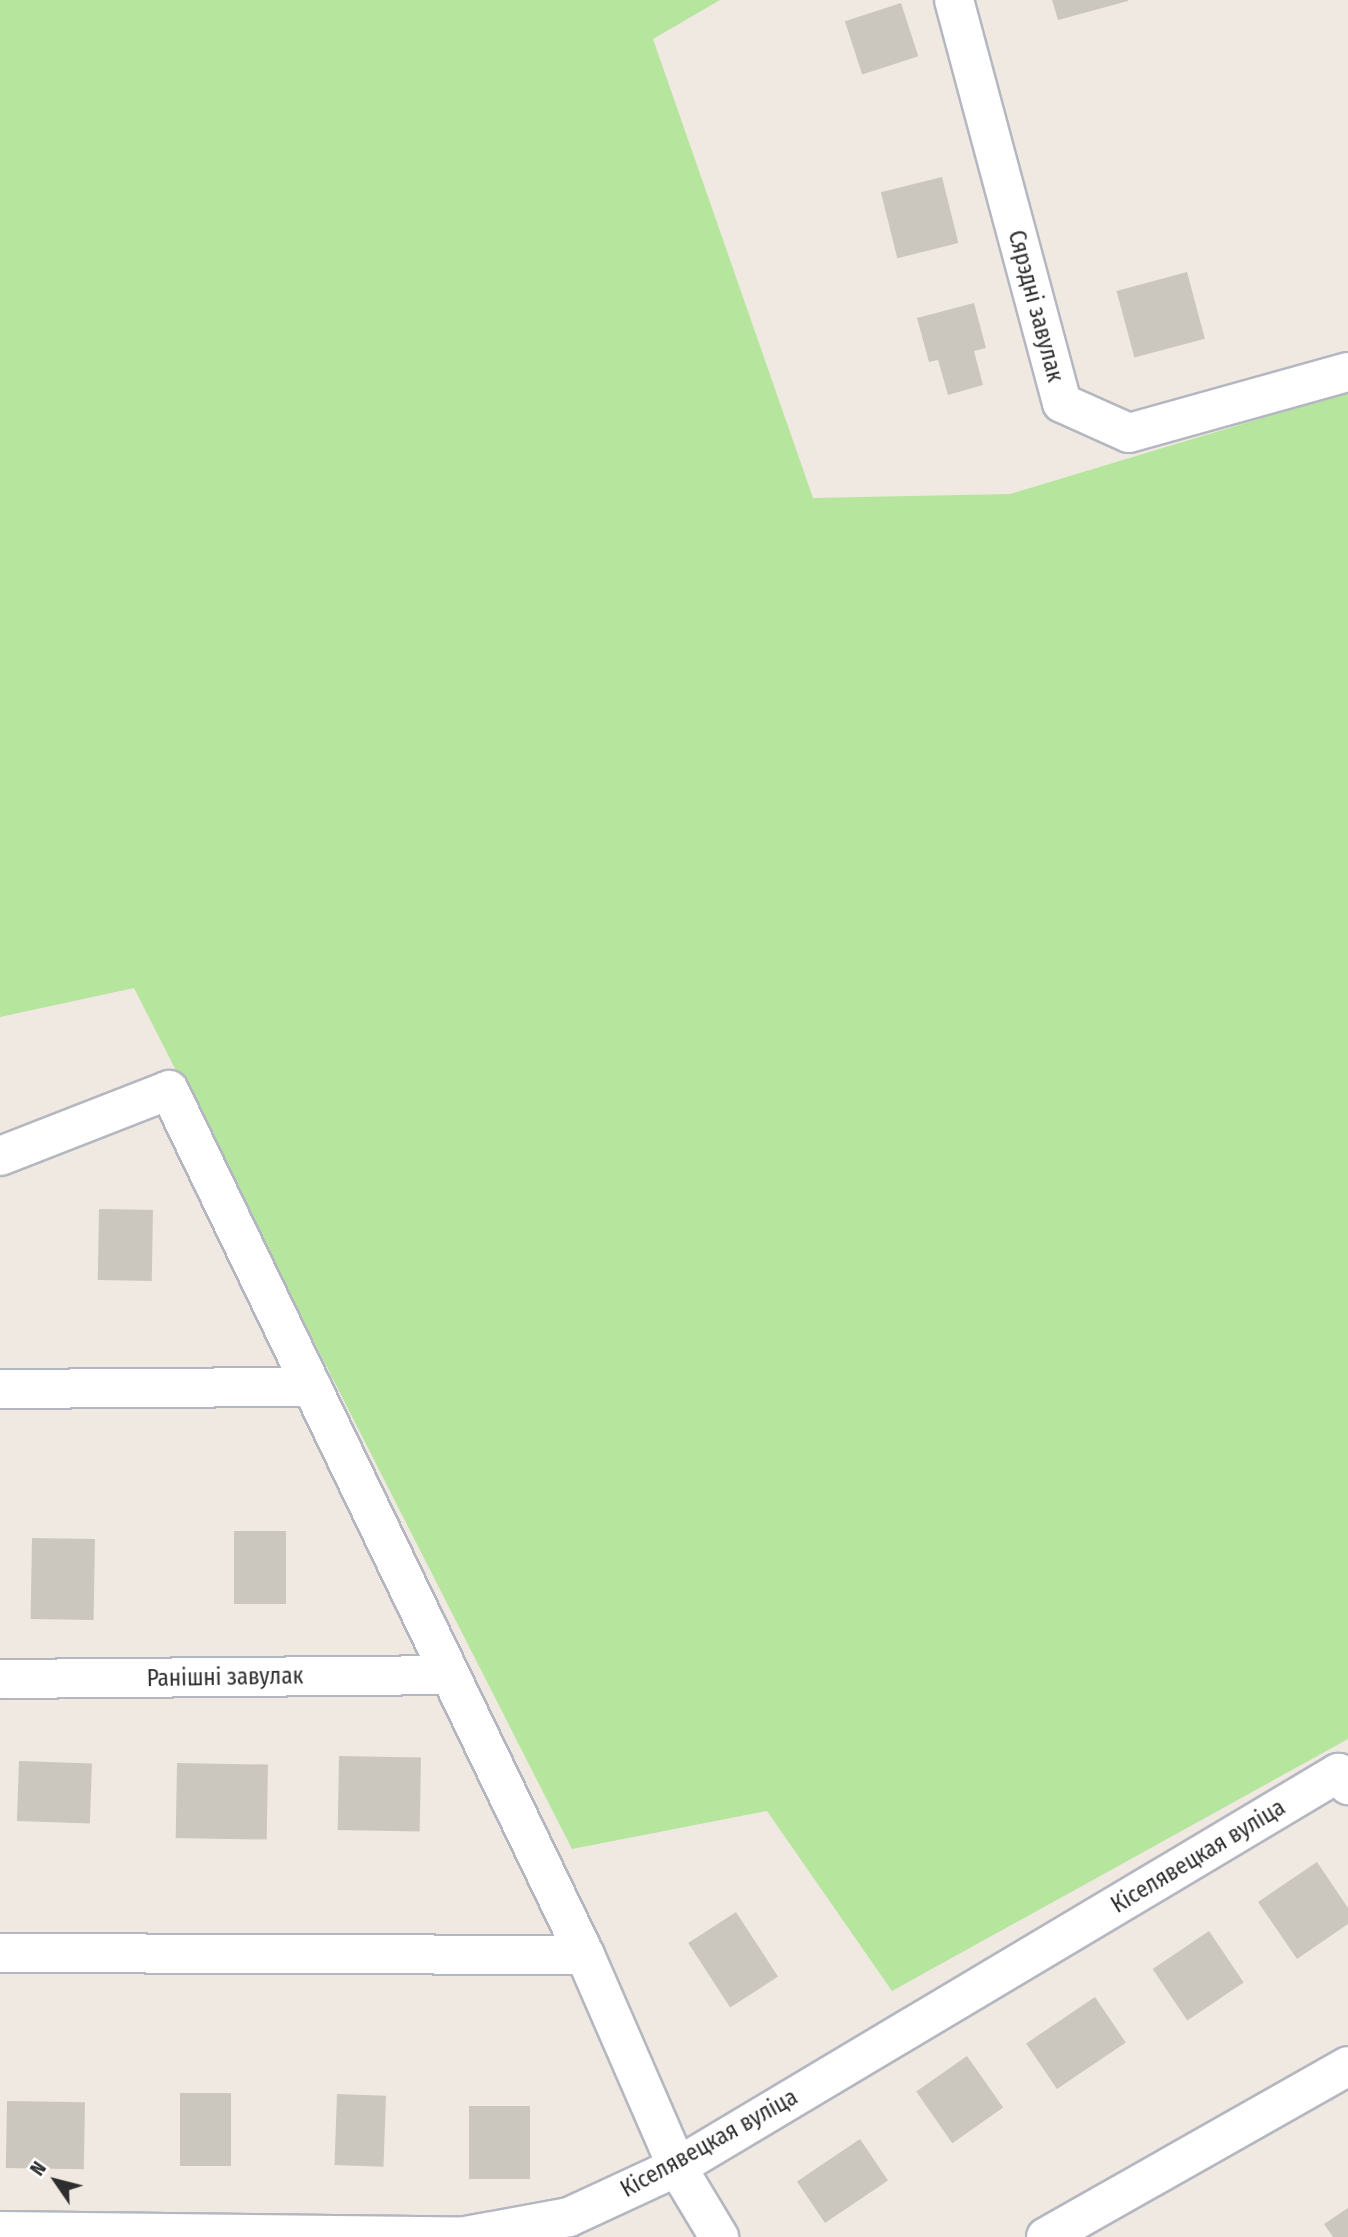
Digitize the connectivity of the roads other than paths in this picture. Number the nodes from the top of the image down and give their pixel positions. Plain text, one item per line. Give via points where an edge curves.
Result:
1 (954, 0) edge
2 (1348, 372) edge
3 (0, 1156) edge
4 (312, 1387) junction
5 (0, 1389) edge
6 (450, 1675) junction
7 (0, 1679) edge
8 (1343, 1779) edge
9 (0, 1953) edge
10 (585, 1955) junction
11 (1348, 2066) edge
12 (677, 2166) junction
13 (0, 2231) edge
14 (719, 2237) edge
15 (1046, 2237) edge

1 - 2 street, Сярэдні завулак via 1062,403 1129,433
3 - 4 street via 169,1090
4 - 5 street
4 - 6 street
6 - 7 street, Ранішні завулак
6 - 10 street
8 - 12 street, Кіселявецкая вуліца
9 - 10 street
10 - 12 street
11 - 15 street
12 - 13 street, Кіселявецкая вуліца via 569,2217 460,2237
12 - 14 street

